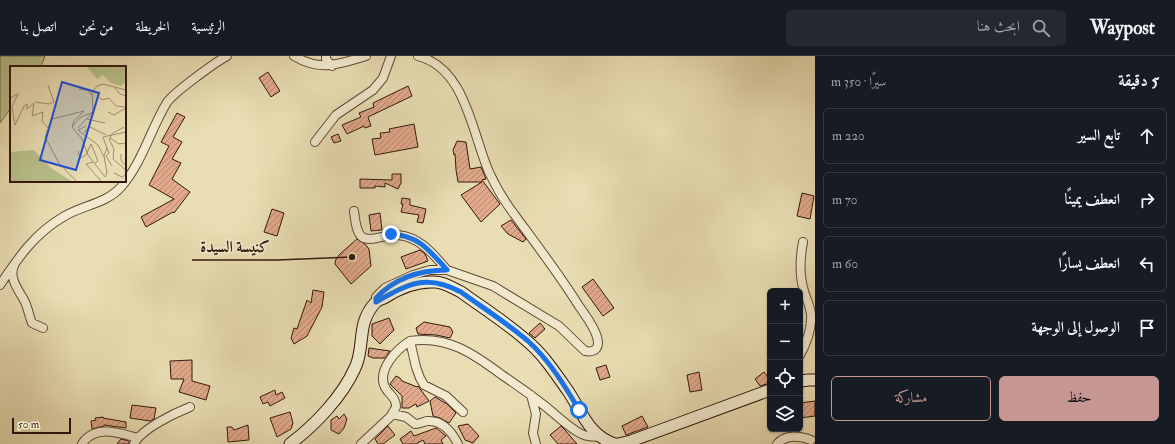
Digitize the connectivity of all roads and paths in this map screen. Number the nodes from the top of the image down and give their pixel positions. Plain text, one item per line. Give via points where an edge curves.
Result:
1 (227, 56) edge
2 (294, 56) edge
3 (326, 56) edge
4 (366, 56) edge
5 (391, 56) edge
6 (418, 56) edge
7 (332, 66) junction
8 (315, 142) dead end
9 (126, 180) edge
10 (125, 182) edge
11 (354, 211) dead end
12 (803, 242) dead end
13 (16, 261) junction
14 (447, 270) junction
15 (0, 285) edge
16 (376, 302) junction
17 (43, 328) dead end
18 (410, 341) junction
19 (803, 348) edge
20 (815, 380) edge
21 (803, 381) edge
22 (767, 391) edge
23 (531, 395) junction
24 (190, 408) dead end
25 (463, 412) dead end
26 (392, 414) junction
27 (599, 437) junction
28 (811, 440) dead end
29 (136, 441) edge
30 (82, 444) edge
31 (290, 444) edge
32 (362, 444) edge
33 (458, 444) edge
34 (536, 444) edge
35 (616, 444) edge
36 (777, 444) edge

1 - 9 street via 170,98
2 - 7 street via 312,64
3 - 7 street
4 - 7 street
5 - 8 street via 383,78 373,90 336,115
6 - 14 street via 435,62 446,71 457,86 489,172 501,195 562,279 588,321 597,336 595,350 585,351 559,326 493,286
10 - 13 street via 110,197 63,216 34,239
11 - 14 street via 359,233 363,238 373,239 391,234 405,236 428,249
12 - 19 street via 801,276 811,322
13 - 15 street
13 - 17 street via 12,270 18,291 26,303 32,323
14 - 16 street via 430,270 400,280 385,288 376,298
16 - 27 main road via 412,284 436,282 461,292 537,351
16 - 31 main road via 364,323 356,368 346,385 322,415
18 - 23 street via 423,339 445,342 462,348
18 - 25 street via 416,367 424,384 446,396
18 - 26 street via 396,351 383,374 383,383 396,403
20 - 21 main road
22 - 35 main road via 631,441
23 - 27 street via 583,435
23 - 34 street via 536,414 533,433
24 - 29 street via 165,418
26 - 32 street
26 - 33 street via 406,417 415,424 426,421 440,424 448,429
27 - 35 main road
28 - 36 street via 797,436
29 - 30 street via 119,432 104,431 93,433

